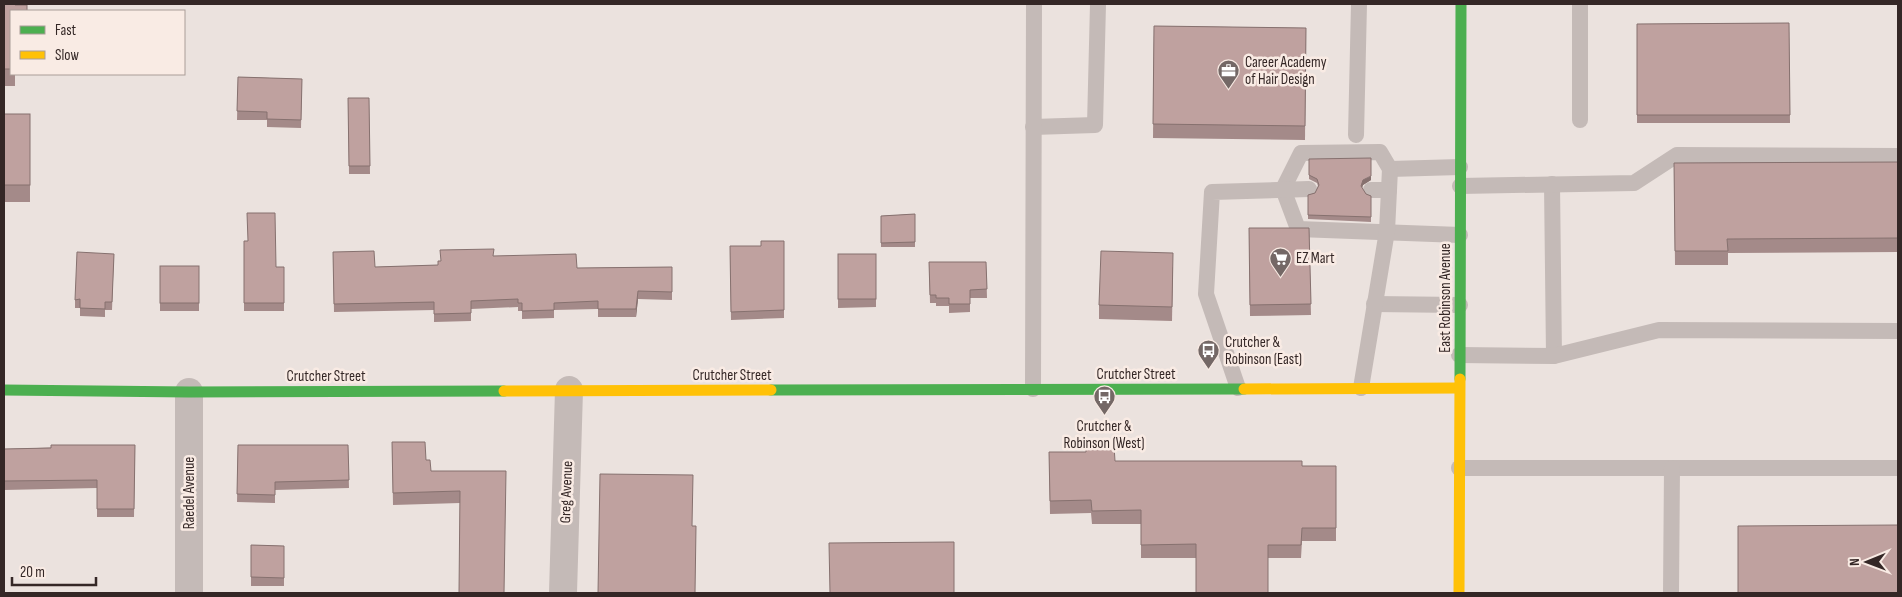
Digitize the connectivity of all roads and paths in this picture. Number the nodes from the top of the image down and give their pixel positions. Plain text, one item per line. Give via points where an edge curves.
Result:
1 (1034, 4) edge
2 (1098, 4) edge
3 (1359, 4) edge
4 (1461, 4) edge
5 (1580, 4) edge
6 (1580, 120) dead end
7 (1033, 127) junction
8 (1356, 135) dead end
9 (1898, 156) edge
10 (1460, 167) junction
11 (1390, 169) junction
12 (1552, 184) junction
13 (1460, 186) junction
14 (1283, 189) junction
15 (1308, 189) dead end
16 (1370, 190) dead end
17 (1389, 190) junction
18 (1387, 231) junction
19 (1460, 235) junction
20 (1374, 304) junction
21 (1460, 305) junction
22 (1898, 331) edge
23 (1459, 355) junction
24 (1554, 356) junction
25 (1238, 388) junction
26 (1361, 388) junction
27 (1459, 388) junction
28 (1033, 389) junction
29 (4, 390) edge
30 (569, 390) junction
31 (189, 392) junction
32 (1459, 468) junction
33 (1672, 468) junction
34 (1898, 468) edge
35 (189, 593) edge
36 (563, 593) edge
37 (1459, 593) edge
38 (1672, 593) edge

1 - 7 lane
2 - 7 lane via 1095,125
3 - 8 lane
4 - 10 main road, East Robinson Avenue
5 - 6 lane
7 - 28 lane
9 - 12 lane via 1677,155 1634,183
10 - 11 lane
10 - 13 main road, East Robinson Avenue
11 - 14 lane via 1380,152 1301,152
11 - 17 lane
12 - 13 lane
12 - 24 lane
13 - 19 main road, East Robinson Avenue
14 - 15 lane
14 - 18 lane via 1298,229
14 - 25 lane via 1212,192 1206,294
16 - 17 lane
17 - 18 lane
18 - 19 lane
18 - 20 lane
19 - 21 main road, East Robinson Avenue
20 - 21 lane
20 - 26 lane
21 - 23 main road, East Robinson Avenue
22 - 24 lane via 1659,330
23 - 24 lane
23 - 27 main road, East Robinson Avenue
25 - 26 main road, Crutcher Street
25 - 28 main road, Crutcher Street
26 - 27 main road, Crutcher Street
27 - 32 main road, East Robinson Avenue
28 - 30 main road, Crutcher Street
29 - 31 main road, Crutcher Street
30 - 31 main road, Crutcher Street
30 - 36 street, Greg Avenue
31 - 35 street, Raedel Avenue
32 - 33 lane
32 - 37 main road, East Robinson Avenue
33 - 34 lane
33 - 38 lane

